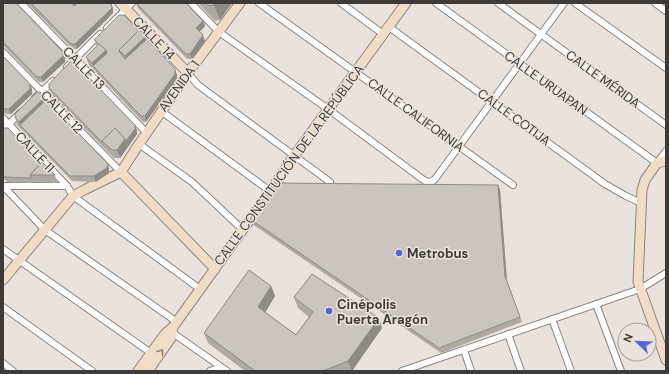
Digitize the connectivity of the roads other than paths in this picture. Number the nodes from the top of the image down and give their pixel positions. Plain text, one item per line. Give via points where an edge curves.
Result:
1 (21, 3) edge
2 (191, 3) edge
3 (240, 3) edge
4 (259, 3) edge
5 (341, 3) edge
6 (406, 3) edge
7 (436, 3) edge
8 (498, 3) edge
9 (564, 3) edge
10 (575, 3) edge
11 (655, 3) edge
12 (126, 5) edge
13 (666, 11) edge
14 (386, 30) junction
15 (219, 32) junction
16 (541, 34) junction
17 (3, 52) edge
18 (76, 58) junction
19 (519, 64) junction
20 (666, 68) edge
21 (64, 69) edge
22 (356, 72) junction
23 (188, 73) junction
24 (59, 75) edge
25 (42, 91) junction
26 (492, 101) junction
27 (31, 102) edge
28 (26, 108) edge
29 (328, 109) junction
30 (161, 111) junction
31 (3, 118) edge
32 (9, 124) junction
33 (666, 125) edge
34 (3, 130) edge
35 (147, 133) junction
36 (139, 144) junction
37 (459, 147) junction
38 (666, 151) edge
39 (294, 156) junction
40 (666, 161) edge
41 (657, 163) junction
42 (121, 172) junction
43 (330, 182) edge
44 (513, 185) dead end
45 (3, 186) edge
46 (67, 186) junction
47 (74, 196) junction
48 (266, 198) junction
49 (641, 203) junction
50 (46, 230) junction
51 (243, 230) junction
52 (3, 249) edge
53 (18, 261) junction
54 (215, 269) junction
55 (666, 273) edge
56 (3, 280) edge
57 (200, 289) junction
58 (640, 289) junction
59 (596, 304) junction
60 (3, 307) edge
61 (552, 319) junction
62 (173, 328) junction
63 (508, 334) junction
64 (464, 350) junction
65 (151, 353) junction
66 (666, 360) edge
67 (3, 363) edge
68 (221, 367) junction
69 (422, 368) edge
70 (146, 369) edge
71 (13, 371) edge
72 (92, 371) edge
73 (210, 371) edge
74 (227, 371) edge
75 (402, 371) edge
76 (471, 371) edge
77 (521, 371) edge
78 (571, 371) edge
79 (621, 371) edge

1 - 18 street, CALLE 13
2 - 15 street
3 - 15 street, AVENIDA 1
4 - 22 street, CALLE CALIFORNIA
5 - 14 street, CALLE COTIJA
6 - 14 street, CALLE CONSTITUCIÓN DE LA REPÚBLICA
7 - 19 street, CALLE URUAPAN
8 - 16 street, CALLE MÉRIDA
9 - 16 street
10 - 20 street
11 - 13 street
12 - 18 street
12 - 23 street, CALLE 14
14 - 22 street, CALLE CONSTITUCIÓN DE LA REPÚBLICA
14 - 26 street, CALLE COTIJA
15 - 23 street, AVENIDA 1
15 - 29 street
16 - 19 street
16 - 33 street, CALLE MÉRIDA
17 - 25 street, CALLE 12
18 - 21 street
18 - 35 street, CALLE 13
19 - 26 street
19 - 41 street, CALLE URUAPAN
22 - 29 street, CALLE CONSTITUCIÓN DE LA REPÚBLICA
22 - 37 street, CALLE CALIFORNIA
23 - 30 street, AVENIDA 1
23 - 39 street via 198,86
24 - 25 street
25 - 27 street
25 - 42 street, CALLE 12
26 - 37 street
26 - 49 street, CALLE COTIJA via 605,184
28 - 32 street
29 - 37 street via 425,181 435,180
29 - 39 street, CALLE CONSTITUCIÓN DE LA REPÚBLICA
30 - 35 street, AVENIDA 1
30 - 48 street
31 - 32 street, CALLE 11
32 - 34 street
32 - 46 street, CALLE 11
35 - 36 street, AVENIDA 1
36 - 42 street, AVENIDA 1
36 - 51 street via 192,182
37 - 44 street, CALLE CALIFORNIA
38 - 41 street
39 - 43 street
39 - 48 street, CALLE CONSTITUCIÓN DE LA REPÚBLICA
40 - 41 street
41 - 49 street via 645,180
42 - 47 street
42 - 54 street
45 - 46 street
45 - 50 street
46 - 47 street, CALLE 11
47 - 50 street
47 - 57 street, CALLE 11
48 - 51 street, CALLE CONSTITUCIÓN DE LA REPÚBLICA
49 - 58 street via 638,282
50 - 53 street
50 - 62 street
51 - 54 street, CALLE CONSTITUCIÓN DE LA REPÚBLICA
52 - 53 street
53 - 56 street
53 - 65 street
54 - 57 street, CALLE CONSTITUCIÓN DE LA REPÚBLICA
55 - 58 street
57 - 62 street, CALLE CONSTITUCIÓN DE LA REPÚBLICA
58 - 59 street
58 - 66 street
59 - 61 street
59 - 79 street
60 - 72 street
61 - 63 street
61 - 78 street
62 - 65 street, CALLE CONSTITUCIÓN DE LA REPÚBLICA
62 - 68 street
70 -> 62 street, CALLE CONSTITUCIÓN DE LA REPÚBLICA via 171,338
63 - 64 street
63 - 77 street
64 - 69 street
64 - 76 street
65 - 70 street, CALLE CONSTITUCIÓN DE LA REPÚBLICA
67 - 71 street
68 - 73 street
68 - 74 street
69 - 75 street

